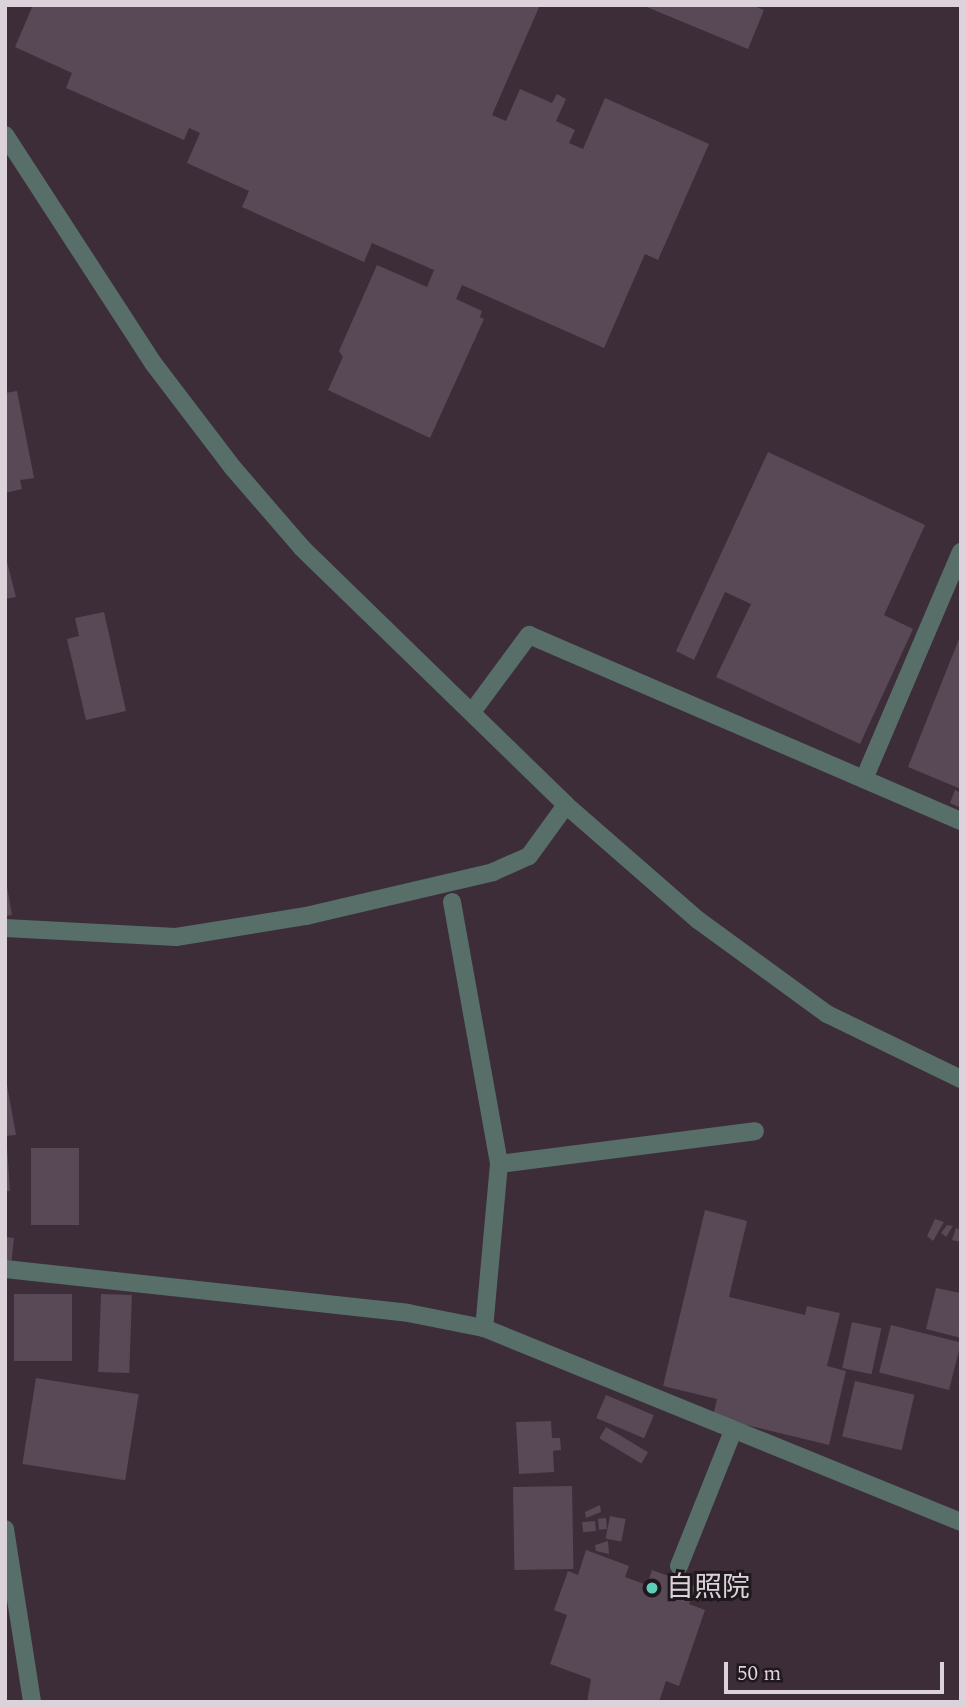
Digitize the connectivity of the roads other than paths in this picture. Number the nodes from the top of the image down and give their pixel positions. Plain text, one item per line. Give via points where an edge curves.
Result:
1 (5, 135) edge
2 (961, 552) edge
3 (472, 712) junction
4 (864, 779) junction
5 (566, 806) junction
6 (961, 821) edge
7 (452, 902) dead end
8 (5, 929) edge
9 (961, 1079) edge
10 (755, 1131) dead end
11 (499, 1164) junction
12 (5, 1269) edge
13 (484, 1328) junction
14 (733, 1431) junction
15 (961, 1522) edge
16 (5, 1529) edge
17 (679, 1566) dead end
18 (11, 1590) edge
19 (32, 1702) edge

1 - 3 street via 153,363 233,468 302,548
2 - 4 street
3 - 4 street via 529,635
3 - 5 street
4 - 6 street
5 - 8 street via 529,856 493,872 306,916 176,937
5 - 9 street via 766,973 852,1028
7 - 11 street
10 - 11 street
11 - 13 street
12 - 13 street via 408,1313
13 - 14 street
14 - 15 street
14 - 17 street
16 - 18 street
18 - 19 street

